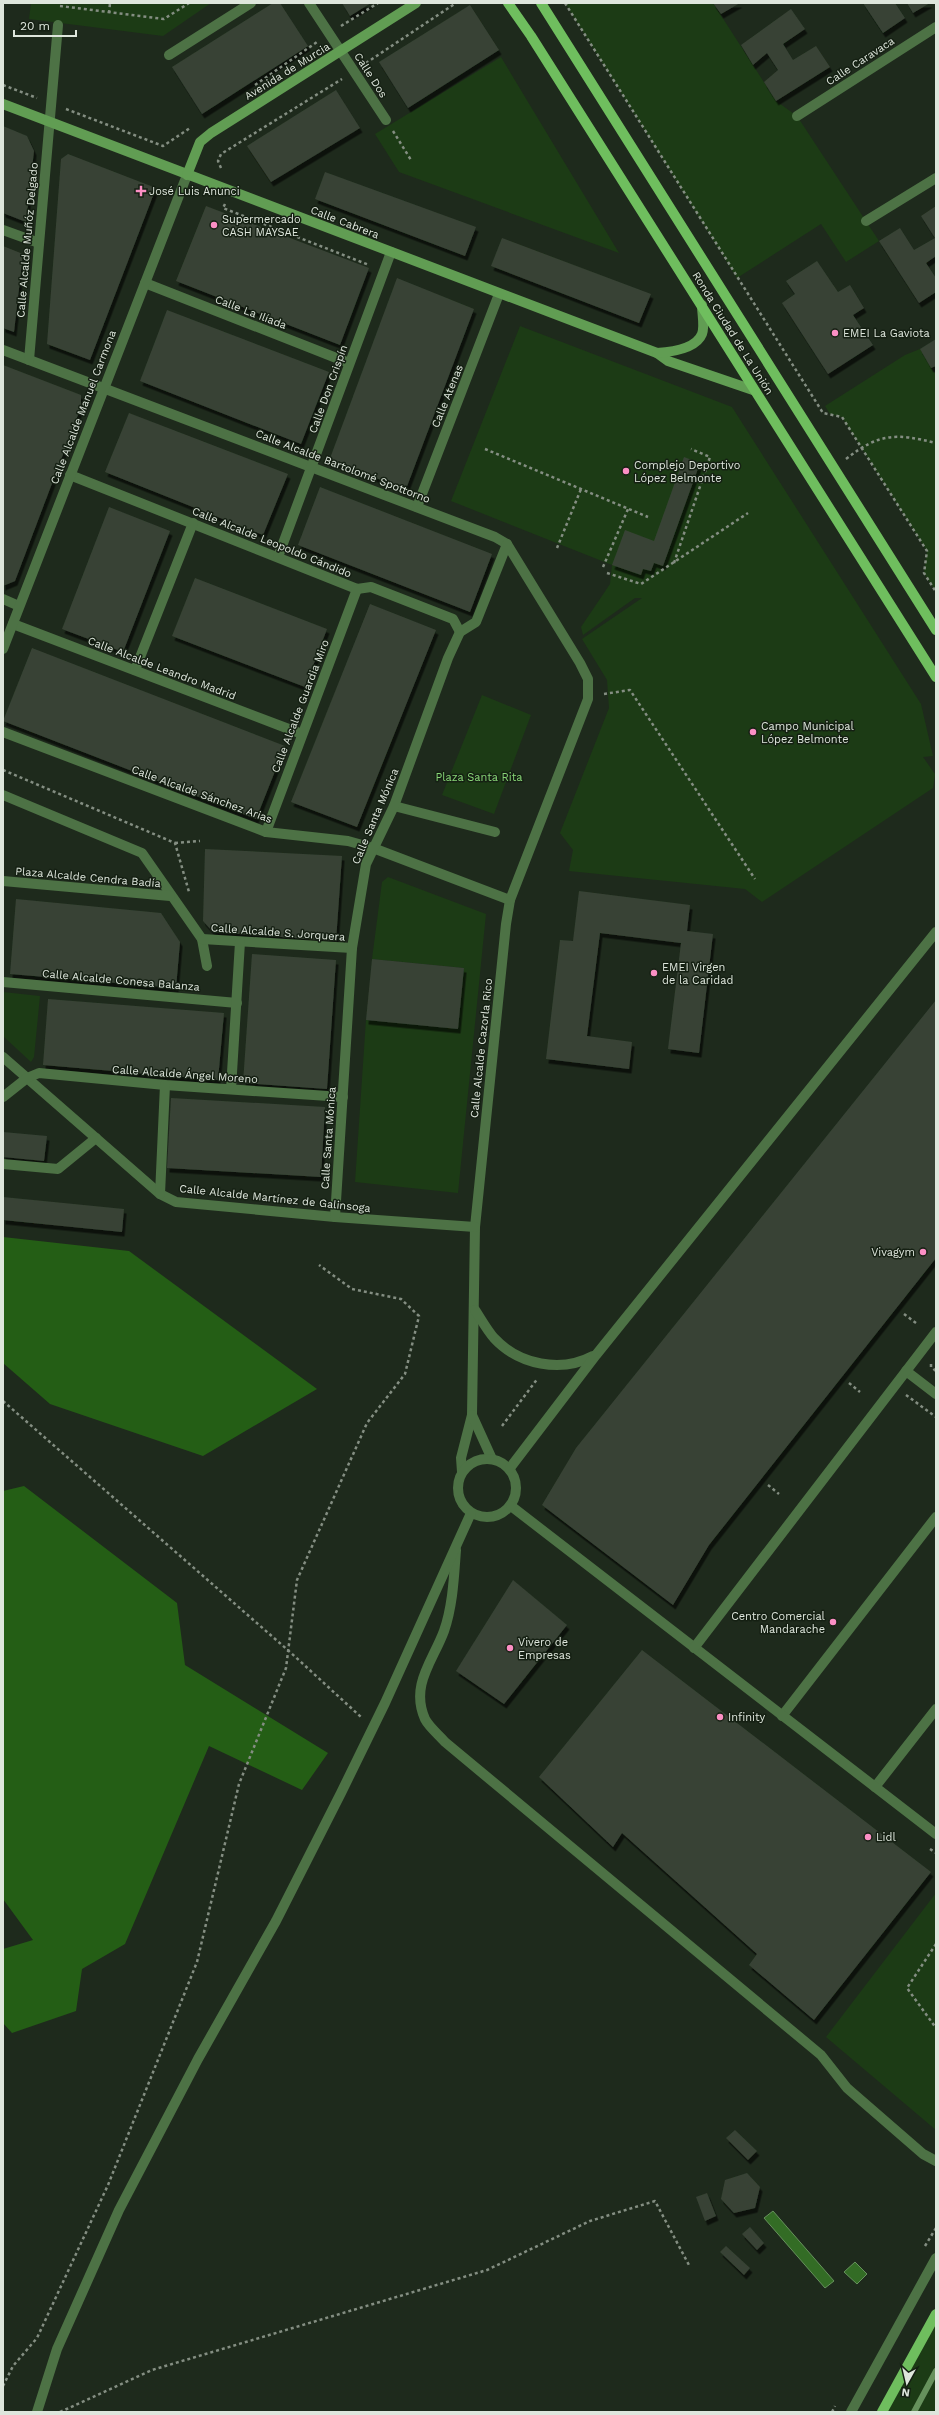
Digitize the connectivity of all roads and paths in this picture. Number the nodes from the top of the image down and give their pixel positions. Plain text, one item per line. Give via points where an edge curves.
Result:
1 (110, 3) edge
2 (189, 3) edge
3 (251, 3) edge
4 (309, 3) edge
5 (378, 3) edge
6 (416, 3) edge
7 (456, 3) edge
8 (508, 3) edge
9 (541, 3) edge
10 (565, 3) edge
11 (60, 6) dead end
12 (109, 12) junction
13 (58, 25) dead end
14 (936, 27) edge
15 (329, 33) junction
16 (341, 51) junction
17 (169, 55) dead end
18 (354, 71) junction
19 (3, 85) edge
20 (251, 88) dead end
21 (50, 103) junction
22 (3, 104) edge
23 (797, 116) dead end
24 (386, 120) joint
25 (48, 121) junction
26 (193, 126) dead end
27 (411, 160) dead end
28 (220, 168) dead end
29 (187, 175) junction
30 (936, 178) edge
31 (223, 208) dead end
32 (866, 221) dead end
33 (3, 230) edge
34 (39, 243) junction
35 (391, 252) junction
36 (374, 271) dead end
37 (145, 283) junction
38 (499, 294) junction
39 (702, 305) junction
40 (3, 350) edge
41 (657, 353) junction
42 (29, 360) junction
43 (349, 363) junction
44 (104, 388) junction
45 (753, 390) junction
46 (936, 443) edge
47 (861, 447) junction
48 (484, 449) dead end
49 (691, 449) dead end
50 (845, 459) dead end
51 (312, 468) junction
52 (70, 475) junction
53 (581, 489) junction
54 (417, 507) junction
55 (628, 509) junction
56 (748, 513) dead end
57 (648, 517) dead end
58 (193, 523) junction
59 (506, 544) junction
60 (557, 548) dead end
61 (278, 556) junction
62 (674, 563) junction
63 (603, 567) dead end
64 (607, 574) dead end
65 (357, 589) junction
66 (936, 592) edge
67 (3, 599) edge
68 (19, 606) junction
69 (13, 624) junction
70 (936, 630) edge
71 (460, 632) junction
72 (3, 649) edge
73 (135, 670) junction
74 (936, 677) edge
75 (604, 694) dead end
76 (588, 699) joint
77 (3, 732) edge
78 (302, 734) junction
79 (3, 795) edge
80 (394, 806) junction
81 (266, 832) junction
82 (495, 832) dead end
83 (200, 841) dead end
84 (175, 843) dead end
85 (373, 848) junction
86 (755, 878) dead end
87 (3, 881) edge
88 (170, 896) junction
89 (510, 900) junction
90 (936, 932) edge
91 (202, 939) junction
92 (240, 942) junction
93 (352, 948) junction
94 (207, 966) dead end
95 (3, 982) edge
96 (237, 1003) junction
97 (3, 1057) edge
98 (27, 1078) junction
99 (165, 1086) junction
100 (231, 1089) junction
101 (3, 1097) edge
102 (343, 1097) junction
103 (96, 1138) junction
104 (3, 1164) edge
105 (160, 1194) junction
106 (335, 1217) junction
107 (475, 1227) junction
108 (319, 1265) dead end
109 (475, 1310) junction
110 (904, 1314) dead end
111 (916, 1323) dead end
112 (936, 1332) edge
113 (596, 1354) junction
114 (906, 1371) junction
115 (542, 1372) dead end
116 (849, 1384) dead end
117 (860, 1392) dead end
118 (936, 1394) edge
119 (3, 1401) edge
120 (472, 1415) junction
121 (502, 1426) dead end
122 (492, 1459) junction
123 (510, 1468) junction
124 (462, 1472) junction
125 (768, 1485) dead end
126 (779, 1494) dead end
127 (511, 1506) junction
128 (471, 1514) junction
129 (936, 1517) edge
130 (457, 1543) junction
131 (694, 1648) junction
132 (290, 1652) junction
133 (936, 1709) edge
134 (782, 1716) junction
135 (373, 1729) junction
136 (875, 1787) junction
137 (936, 1834) edge
138 (936, 1944) edge
139 (936, 2028) edge
140 (936, 2161) edge
141 (936, 2258) edge
142 (690, 2267) dead end
143 (936, 2314) edge
144 (3, 2386) edge
145 (36, 2412) edge
146 (60, 2412) edge
147 (850, 2412) edge
148 (882, 2412) edge

1 - 12 path
2 - 12 path via 164,18
3 - 17 street
4 - 15 street, Calle Dos
5 - 15 path
6 - 16 street, Avenida de Murcia
7 - 18 path
8 - 39 main road, Ronda Ciudad de La Unión via 525,25
9 - 70 main road, Ronda Ciudad de La Unión
10 - 47 path via 823,413 842,417
11 - 12 path
13 - 21 street, Calle Alcalde Muñóz Delgado
14 - 23 street, Calle Caravaca
15 - 16 street, Calle Dos
15 - 20 path
16 - 18 street, Calle Dos
16 - 29 street, Avenida de Murcia via 210,133 200,142
18 - 24 street, Calle Dos
18 - 28 path via 221,154 218,161
19 - 21 path
21 - 25 street, Calle Alcalde Muñóz Delgado
21 - 26 path via 163,146
22 - 25 street, Calle Cabrera
24 - 27 path
25 - 29 street, Calle Cabrera
25 - 34 street, Calle Alcalde Muñóz Delgado
29 - 35 street, Calle Cabrera
29 - 37 street, Calle Alcalde Manuel Carmona
30 - 32 street
31 - 36 path via 371,266
33 - 34 street
34 - 42 street, Calle Alcalde Muñóz Delgado
35 - 38 street, Calle Cabrera
35 - 43 street, Calle Don Crispín
37 - 43 street, Calle La Ilíada
37 - 44 street, Calle Alcalde Manuel Carmona
38 - 41 street, Calle Cabrera
38 - 54 street, Calle Atenas
39 - 41 street via 703,328 699,339 681,349
39 - 45 main road, Ronda Ciudad de La Unión
40 - 42 street, Calle Alcalde Bartolomé Spottorno
41 - 45 street, Calle Cabrera via 668,361
42 - 44 street, Calle Alcalde Bartolomé Spottorno
43 - 51 street, Calle Don Crispín
44 - 51 street, Calle Alcalde Bartolomé Spottorno
44 - 52 street, Calle Alcalde Manuel Carmona
45 - 74 main road, Ronda Ciudad de La Unión
46 - 47 path via 908,436 892,436 881,437
47 - 50 path
47 - 66 path via 927,551 924,573
48 - 53 path
49 - 62 path via 710,457
51 - 54 street, Calle Alcalde Bartolomé Spottorno
51 - 61 street, Calle Don Crispín
52 - 58 street, Calle Alcalde Leopoldo Cándido
52 - 68 street, Calle Alcalde Manuel Carmona
53 - 55 path
53 - 60 path
54 - 59 street, Calle Alcalde Bartolomé Spottorno via 495,537
55 - 57 path
55 - 63 path
56 - 62 path
58 - 61 street, Calle Alcalde Leopoldo Cándido
58 - 73 street
59 - 71 street via 476,622
59 - 76 street, Calle Alcalde Bartolomé Spottorno via 580,663 588,679
61 - 65 street, Calle Alcalde Leopoldo Cándido
62 - 64 path via 641,584
65 - 71 street, Calle Alcalde Leopoldo Cándido via 370,587 453,619
65 - 78 street, Calle Alcalde Guardia Miro
67 - 68 street
68 - 69 street, Calle Alcalde Manuel Carmona
69 - 72 street, Calle Alcalde Manuel Carmona
69 - 73 street, Calle Alcalde Leandro Madrid
71 - 80 street, Calle Santa Mónica
73 - 78 street, Calle Alcalde Leandro Madrid
75 - 86 path via 630,690
76 - 89 street, Calle Alcalde Cazorla Rico
77 - 81 street, Calle Alcalde Sánchez Arias
78 - 81 street, Calle Alcalde Guardia Miro
79 - 88 street, Plaza Alcalde Cendra Badía via 142,854
80 - 82 street
80 - 85 street, Calle Santa Mónica
81 - 85 street, Calle Alcalde Sánchez Arias via 348,841
83 - 84 path
85 - 89 street, Calle Alcalde Sánchez Arias
85 - 93 street, Calle Santa Mónica via 361,887
87 - 88 street, Plaza Alcalde Cendra Badía
88 - 91 street, Plaza Alcalde Cendra Badía
89 - 107 street, Calle Alcalde Cazorla Rico
90 - 113 street
91 - 92 street, Calle Alcalde S. Jorquera
91 - 94 street, Plaza Alcalde Cendra Badía
92 - 93 street, Calle Alcalde S. Jorquera
92 - 96 street
93 - 102 street, Calle Santa Mónica
95 - 96 street, Calle Alcalde Conesa Balanza
96 - 100 street
97 - 98 street, Calle Alcalde Martínez de Galinsoga
98 - 99 street, Calle Alcalde Ángel Moreno via 39,1073
98 - 101 street
98 - 103 street, Calle Alcalde Martínez de Galinsoga
99 - 100 street, Calle Alcalde Ángel Moreno
99 - 105 street
100 - 102 street, Calle Alcalde Ángel Moreno
102 - 106 street, Calle Santa Mónica
103 - 104 street via 58,1169
103 - 105 street, Calle Alcalde Martínez de Galinsoga
105 - 106 street, Calle Alcalde Martínez de Galinsoga via 176,1202
106 - 107 street, Calle Alcalde Martínez de Galinsoga
107 - 109 street, Calle Alcalde Cazorla Rico
108 - 132 path via 352,1289 401,1299 419,1316 405,1374 367,1424 297,1580
109 - 113 street via 494,1338 515,1354 530,1361 548,1365 569,1365
109 - 120 street, Calle Alcalde Cazorla Rico
110 - 111 path
112 - 114 street
113 - 123 street
114 - 118 street
114 - 131 street
115 - 121 path
116 - 117 path
119 - 132 path
120 - 122 street
120 - 124 street via 461,1458
122 - 123 street
122 - 124 street via 480,1459 471,1463
123 - 127 street via 516,1490
124 - 128 street via 457,1491 460,1501
125 - 126 path
127 - 128 street via 498,1516 488,1518
127 - 131 street
128 - 130 street
129 - 134 street
130 - 135 street
130 - 140 street via 452,1598 444,1631 422,1676 419,1697 426,1720 445,1742 821,2055 847,2088 923,2154
131 - 134 street
132 - 135 path
132 - 144 path via 286,1668 239,1784 197,1962 108,2185 37,2338 13,2366
133 - 136 street
134 - 136 street
135 - 145 street via 276,1921 202,2052 119,2210 57,2349
136 - 137 street
138 - 139 path via 907,1988
141 - 147 street
142 - 146 path via 655,2201 590,2221 487,2270 152,2370
143 - 148 main road

